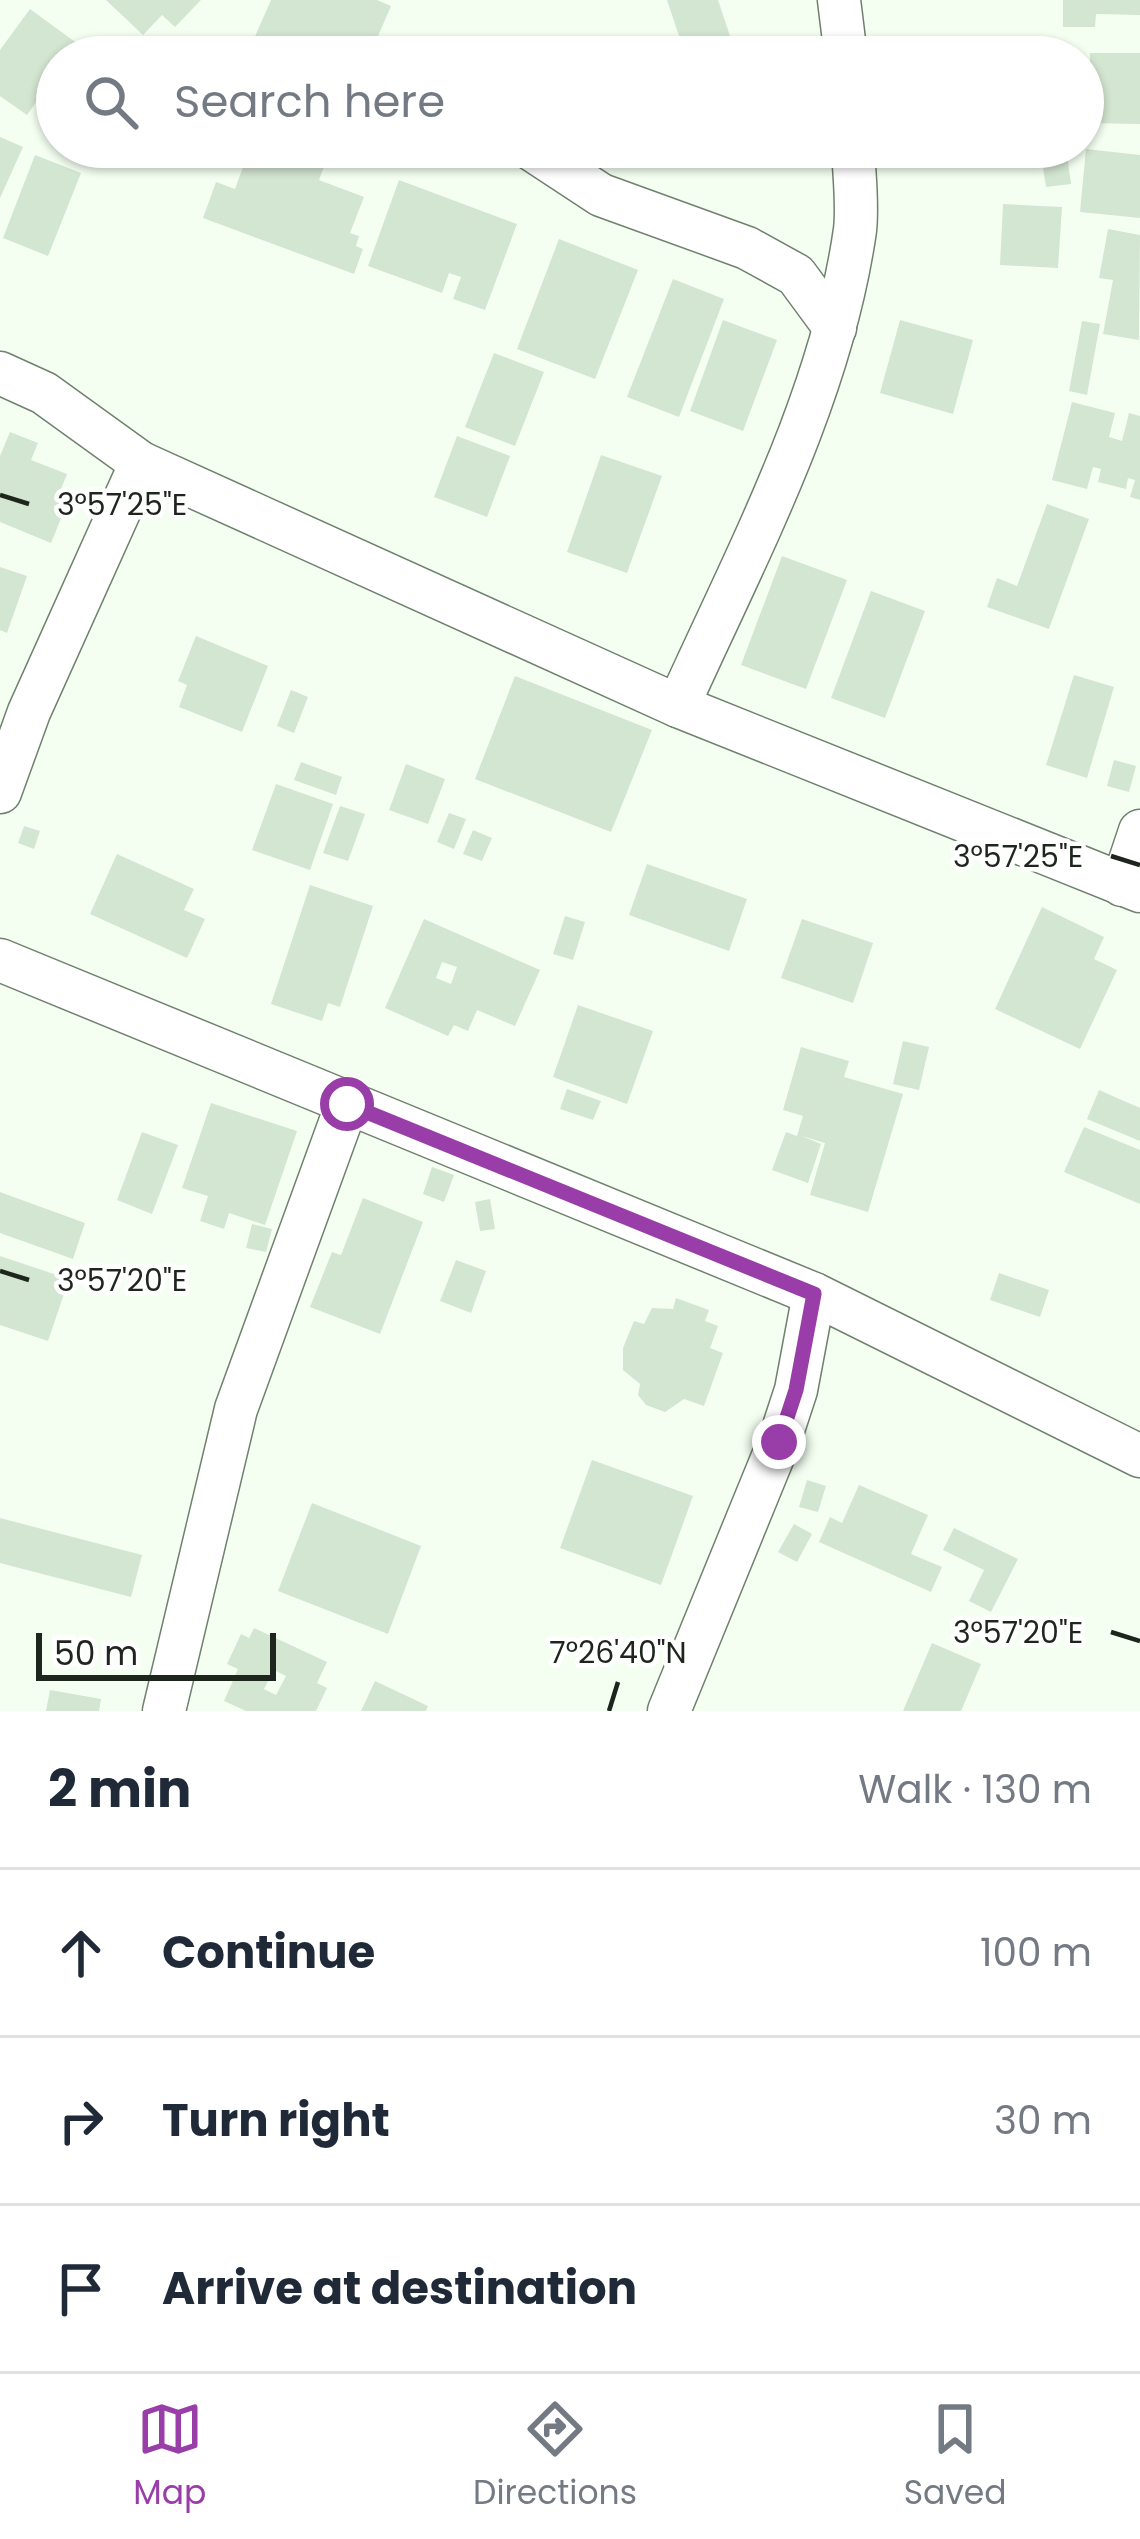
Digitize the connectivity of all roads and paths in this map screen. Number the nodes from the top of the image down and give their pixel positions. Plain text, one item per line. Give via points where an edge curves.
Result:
1 (839, 0) edge
2 (843, 36) edge
3 (560, 168) edge
4 (854, 168) edge
5 (835, 328) junction
6 (0, 373) edge
7 (141, 463) junction
8 (678, 706) junction
9 (0, 792) edge
10 (1140, 831) edge
11 (1131, 888) edge
12 (0, 960) edge
13 (347, 1104) junction
14 (814, 1294) junction
15 (1140, 1456) edge
16 (164, 1711) edge
17 (669, 1711) edge

1 - 2 street
3 - 5 street via 601,195 747,248 796,275
4 - 5 street via 856,226
5 - 8 street via 774,494
6 - 7 street via 44,393
7 - 8 street
7 - 9 street
8 - 11 street
10 - 11 street
12 - 13 street
13 - 14 street
13 - 16 street via 236,1409
14 - 15 street
14 - 17 street via 779,1442

